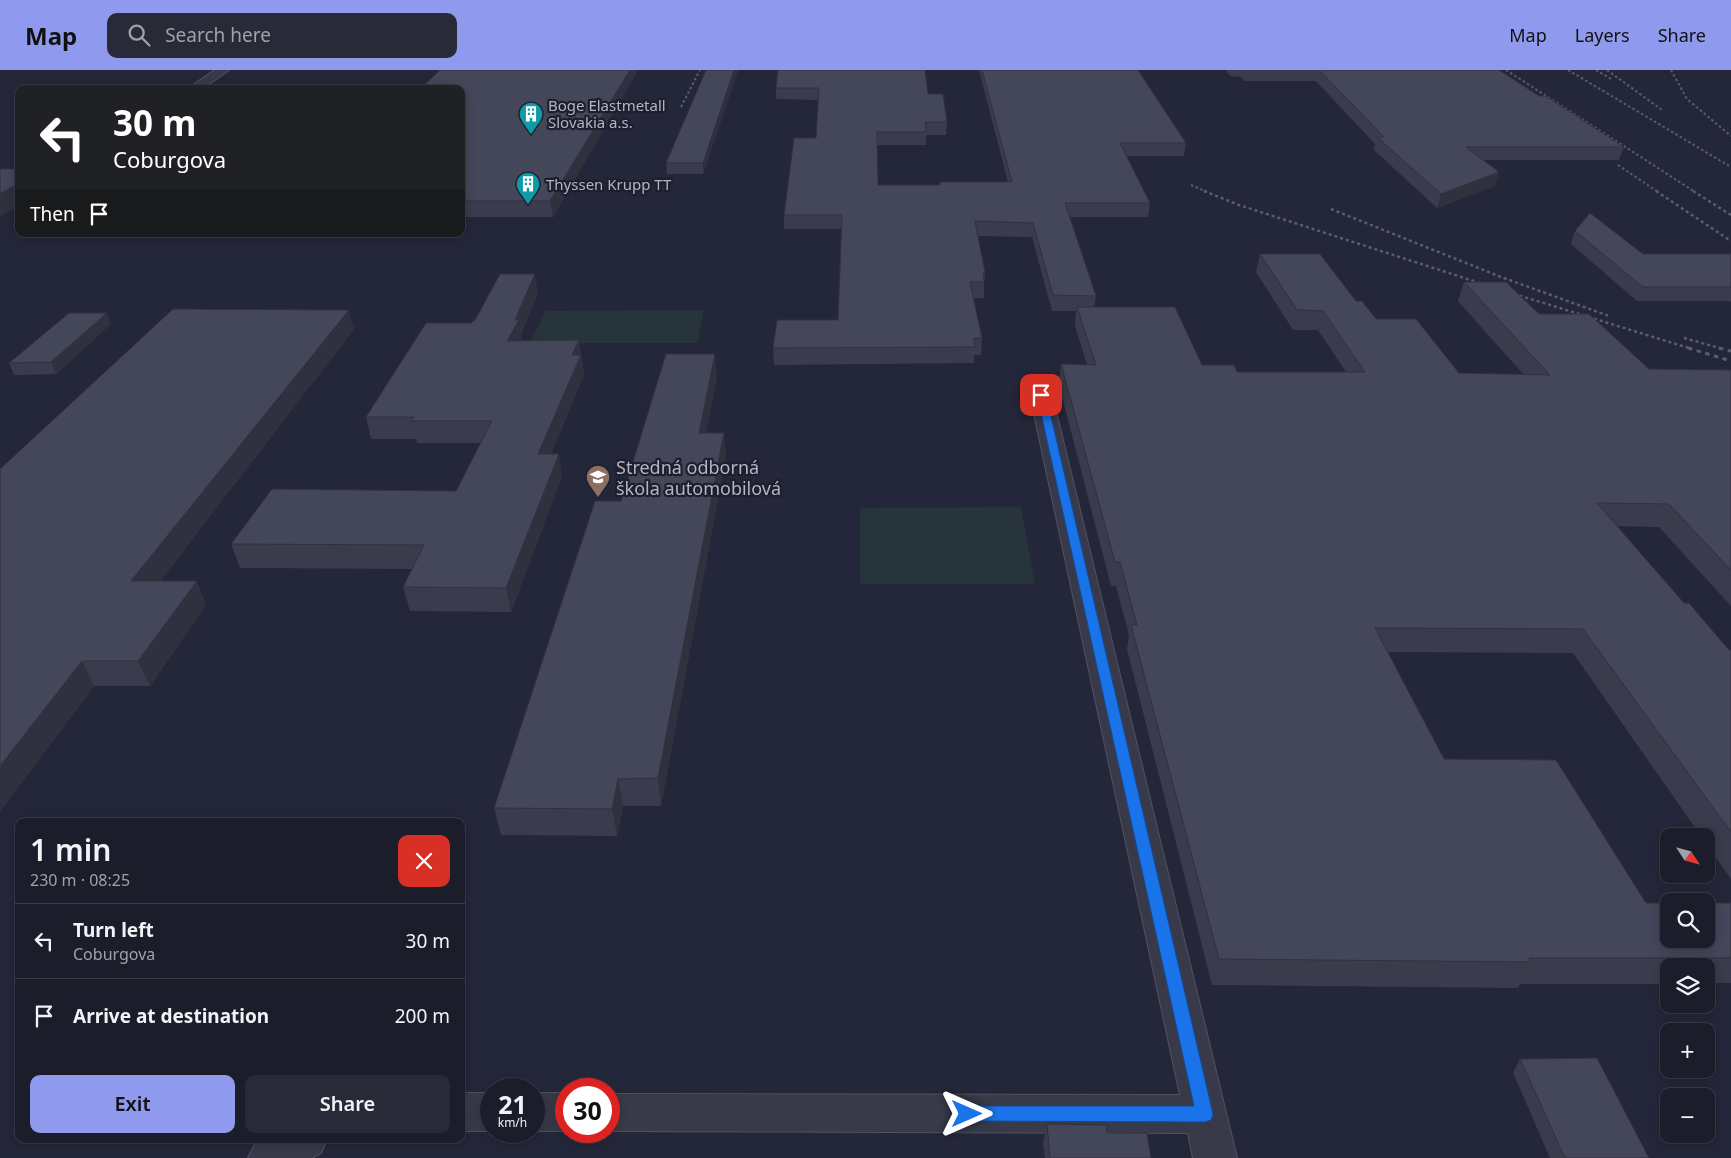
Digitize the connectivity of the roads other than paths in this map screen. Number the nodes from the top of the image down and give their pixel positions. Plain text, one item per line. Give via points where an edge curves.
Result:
1 (223, 70) edge
2 (199, 85) edge
3 (1041, 395) dead end
4 (465, 1112) edge
5 (480, 1112) edge
6 (620, 1113) edge
7 (1205, 1114) junction
8 (298, 1143) edge
9 (270, 1158) edge
10 (1215, 1158) edge

1 - 2 street
3 - 7 street
4 - 5 street
6 - 7 street
7 - 10 street
8 - 9 street

